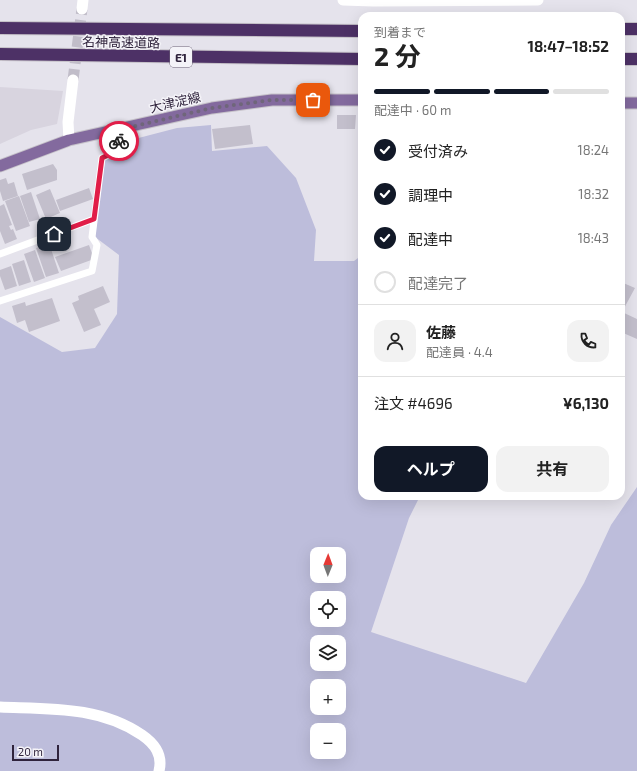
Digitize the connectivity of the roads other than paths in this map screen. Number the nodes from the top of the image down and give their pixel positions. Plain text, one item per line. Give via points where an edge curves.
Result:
1 (343, 0) edge
2 (538, 0) edge
3 (0, 28) edge
4 (637, 28) edge
5 (625, 29) edge
6 (358, 31) edge
7 (0, 54) edge
8 (358, 59) edge
9 (625, 59) edge
10 (637, 59) edge
11 (73, 80) tunnel mouth
12 (358, 100) edge
13 (625, 103) edge
14 (637, 103) edge
15 (118, 130) junction
16 (69, 140) junction
17 (0, 166) edge
18 (94, 219) junction
19 (0, 254) edge
20 (0, 301) edge
21 (0, 707) edge
22 (159, 771) edge

1 - 2 street
3 - 6 highway, 名神高速道路 / E1
4 - 5 highway
7 - 8 highway, 名神高速道路 / E1
9 - 10 highway
11 - 16 street via 68,122
12 - 15 main road, 大津淀線 via 272,100 212,108
13 - 14 main road
15 - 16 main road, 大津淀線
15 - 18 lane via 120,149 102,158
16 - 17 main road, 大津淀線
18 - 19 lane
18 - 20 lane via 92,237 97,245 92,271
21 - 22 street via 71,710 112,718 151,741 158,751

